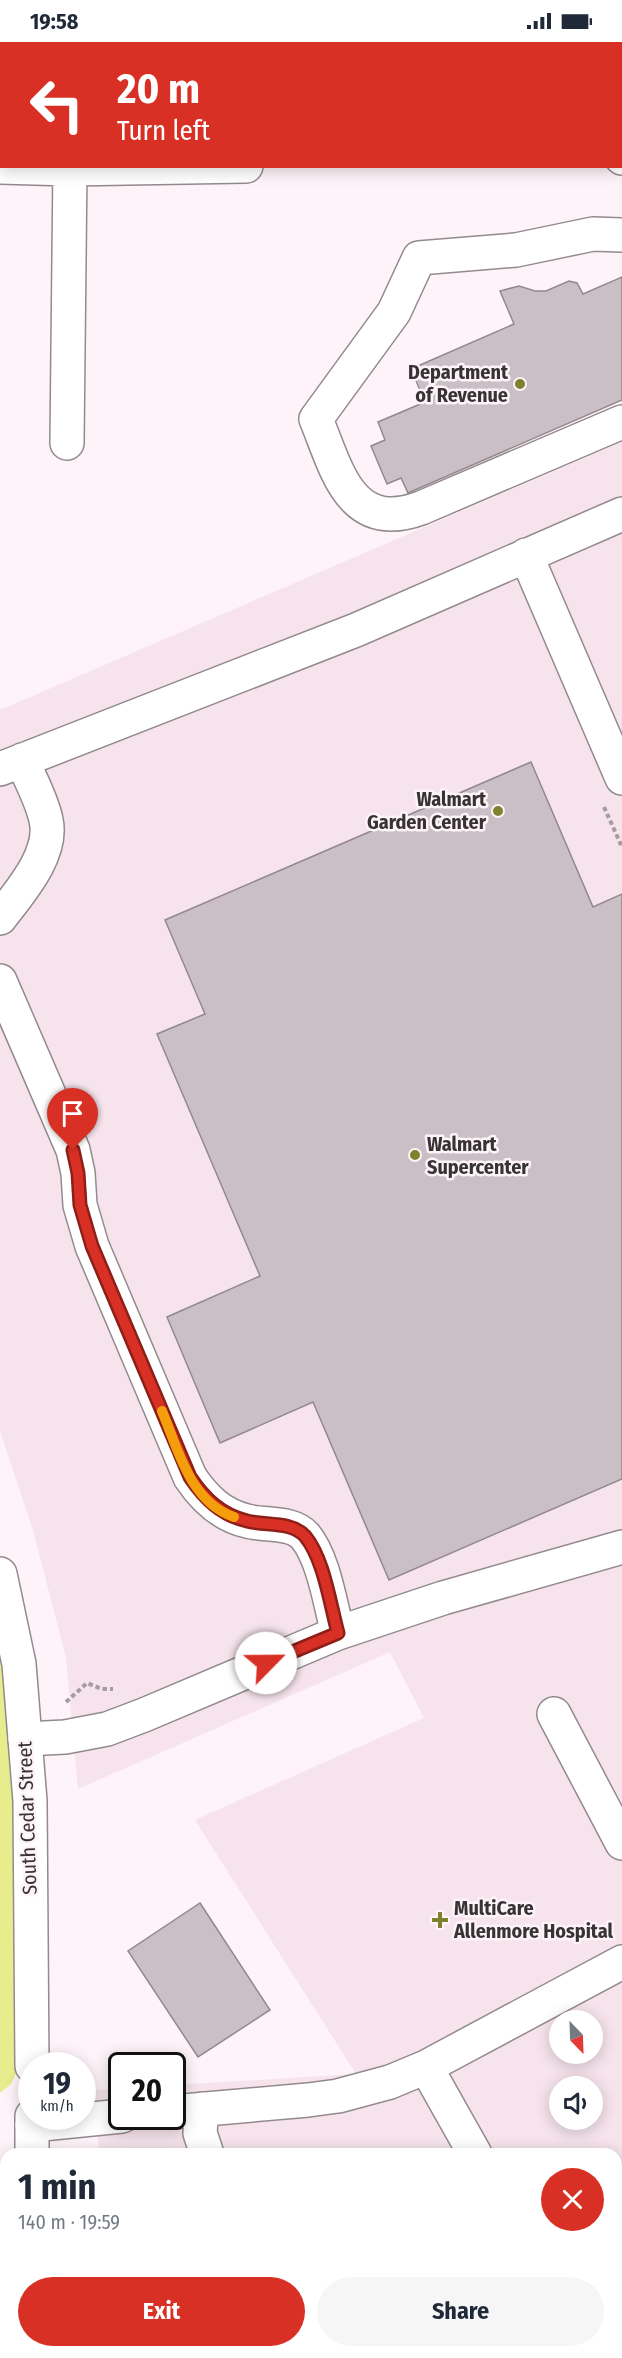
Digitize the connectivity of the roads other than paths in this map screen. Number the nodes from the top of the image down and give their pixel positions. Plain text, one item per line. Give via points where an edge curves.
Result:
1 (70, 168) edge
2 (622, 236) edge
3 (622, 422) edge
4 (67, 442) dead end
5 (622, 514) edge
6 (526, 555) junction
7 (11, 764) edge
8 (622, 778) edge
9 (0, 918) edge
10 (0, 981) edge
11 (622, 1547) edge
12 (0, 1574) edge
13 (338, 1633) junction
14 (554, 1714) dead end
15 (25, 1739) junction
16 (622, 1843) edge
17 (622, 1962) edge
18 (32, 2052) edge
19 (426, 2067) junction
20 (187, 2110) edge
21 (108, 2118) edge
22 (32, 2132) edge
23 (205, 2148) edge
24 (472, 2148) edge

1 - 4 main road
2 - 3 main road via 593,234 516,250 419,258 394,312 316,419 344,486 357,502 381,513 412,512
5 - 6 main road
6 - 7 main road via 356,630
6 - 8 main road
7 - 9 main road via 47,822 46,844 33,874
10 - 13 main road via 73,1150 80,1205 92,1246 190,1477 203,1497 227,1514 289,1527 303,1534 316,1553
11 - 13 main road
12 - 15 main road, South Cedar Street via 19,1664
13 - 15 main road via 108,1729
14 - 16 main road
15 - 18 main road, South Cedar Street via 30,1801
17 - 19 main road
19 - 20 main road via 338,2096
19 - 24 main road
20 - 23 main road
21 - 22 main road

